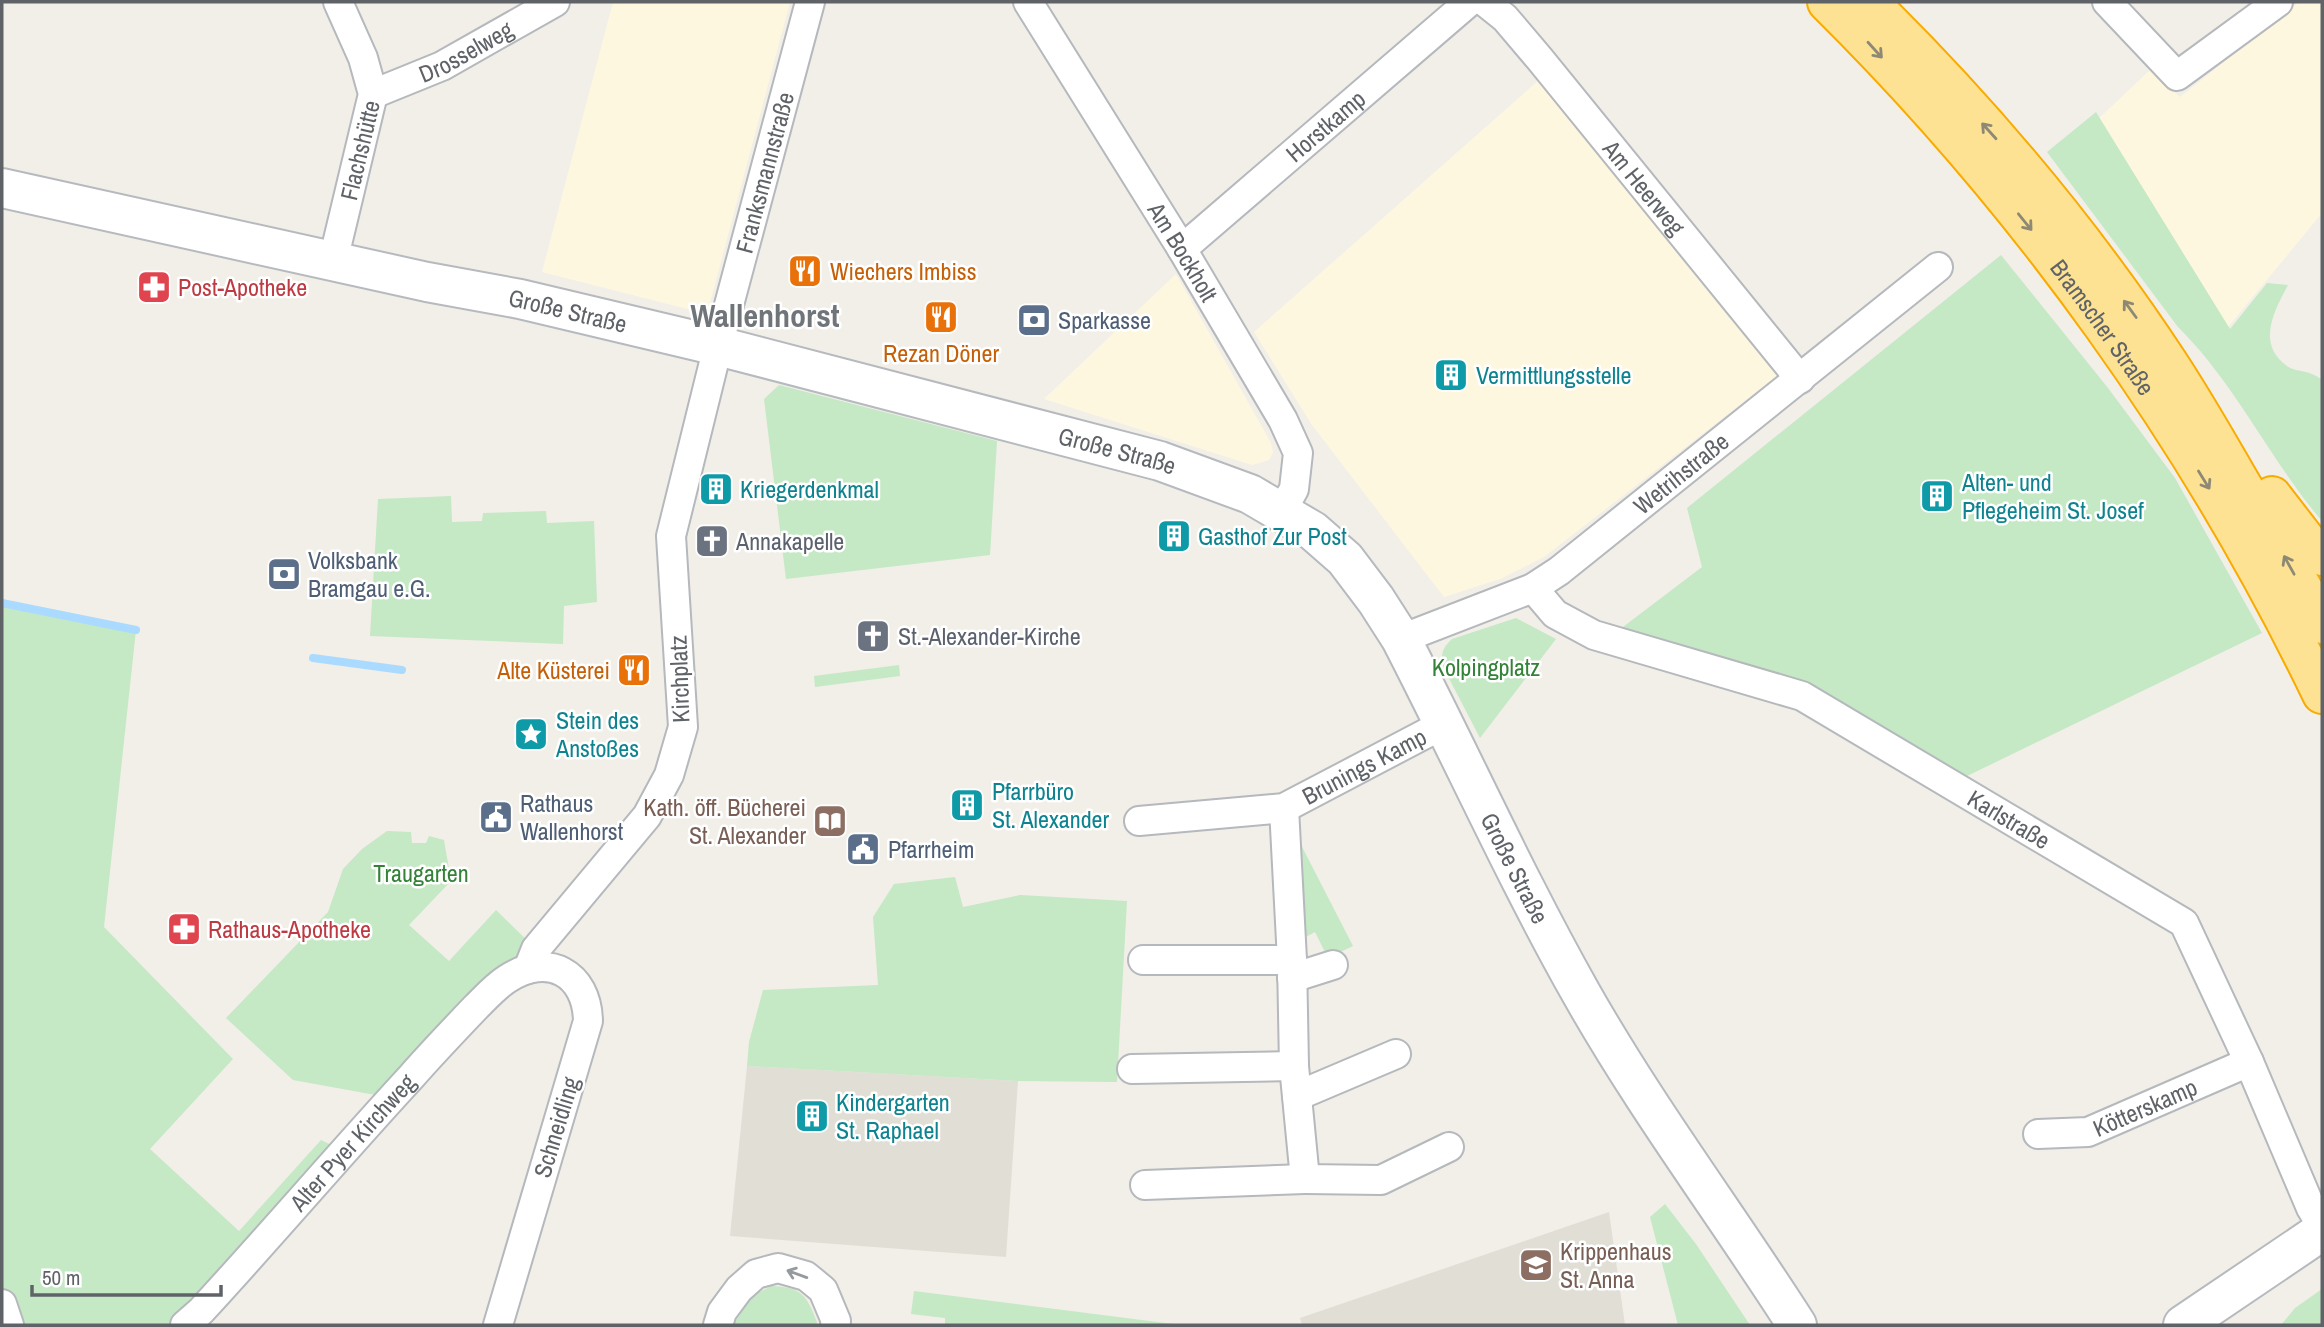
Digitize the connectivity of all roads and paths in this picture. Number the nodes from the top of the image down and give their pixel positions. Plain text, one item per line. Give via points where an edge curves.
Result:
1 (338, 2) edge
2 (555, 2) edge
3 (810, 2) edge
4 (1028, 2) edge
5 (1469, 2) edge
6 (1485, 2) edge
7 (1827, 2) edge
8 (1869, 2) edge
9 (2107, 2) edge
10 (2278, 2) edge
11 (373, 94) junction
12 (2, 188) edge
13 (1182, 249) junction
14 (333, 261) junction
15 (1938, 267) dead end
16 (718, 346) junction
17 (2169, 365) junction
18 (1800, 379) junction
19 (1282, 511) junction
20 (2322, 556) edge
21 (1533, 588) junction
22 (2322, 624) edge
23 (1401, 639) junction
24 (2322, 694) edge
25 (1444, 724) junction
26 (1284, 808) junction
27 (1139, 821) dead end
28 (1143, 960) dead end
29 (1333, 965) dead end
30 (528, 969) junction
31 (1292, 969) junction
32 (1395, 1054) dead end
33 (2249, 1062) junction
34 (1294, 1066) junction
35 (1132, 1069) dead end
36 (1297, 1096) junction
37 (2038, 1134) dead end
38 (1449, 1147) dead end
39 (1305, 1179) junction
40 (1145, 1185) dead end
41 (2322, 1226) edge
42 (2322, 1231) edge
43 (2, 1304) edge
44 (9, 1325) edge
45 (185, 1325) edge
46 (498, 1325) edge
47 (718, 1325) edge
48 (835, 1325) edge
49 (1797, 1325) edge
50 (2183, 1325) edge

1 - 11 street, Flachshütte
2 - 11 street, Drosselweg via 442,66
3 - 16 street, Franksmannstraße
4 - 13 street, Am Bockholt
5 - 13 street, Horstkamp
6 - 18 street, Am Heerweg via 1522,38
7 -> 24 highway, Bramscher Straße via 1993,182 2128,359 2243,544
17 -> 8 highway, Bramscher Straße via 2026,172
9 - 10 street via 2177,76
11 - 14 street, Flachshütte
12 - 14 street, Große Straße
13 - 19 street, Am Bockholt via 1298,453 1294,489
14 - 16 street, Große Straße
15 - 18 street, Wetrihstraße
16 - 19 street, Große Straße via 1160,461 1250,494
16 - 30 street, Kirchplatz via 671,536 683,727 669,775 648,816 536,949
17 - 20 highway via 2197,382 2274,498
22 -> 17 highway, Bramscher Straße
18 - 21 street, Wetrihstraße
19 - 23 street, Große Straße via 1345,559
21 - 23 street, Wetrihstraße
21 - 33 street, Karlstraße via 1555,614 1594,635 1802,696 2184,923
23 - 25 street, Große Straße
25 - 26 street, Brunings Kamp
25 - 49 street, Große Straße via 1581,992 1684,1159
26 - 27 street, Brunings Kamp
26 - 31 street, Brunings Kamp
28 - 31 street
29 - 31 street
30 - 45 street, Alter Pyer Kirchweg via 498,985 451,1033
30 - 46 street, Schneidling via 546,967 570,975 582,991 588,1021
31 - 34 street, Brunings Kamp
32 - 36 street
33 - 37 street, Kötterskamp via 2088,1132
33 - 41 street, Karlstraße
34 - 35 street
34 - 36 street, Brunings Kamp
36 - 39 street, Brunings Kamp
38 - 39 street via 1381,1180
39 - 40 street
42 - 50 street
43 - 44 street
48 -> 47 street via 823,1290 806,1276 778,1268 755,1274 722,1312

